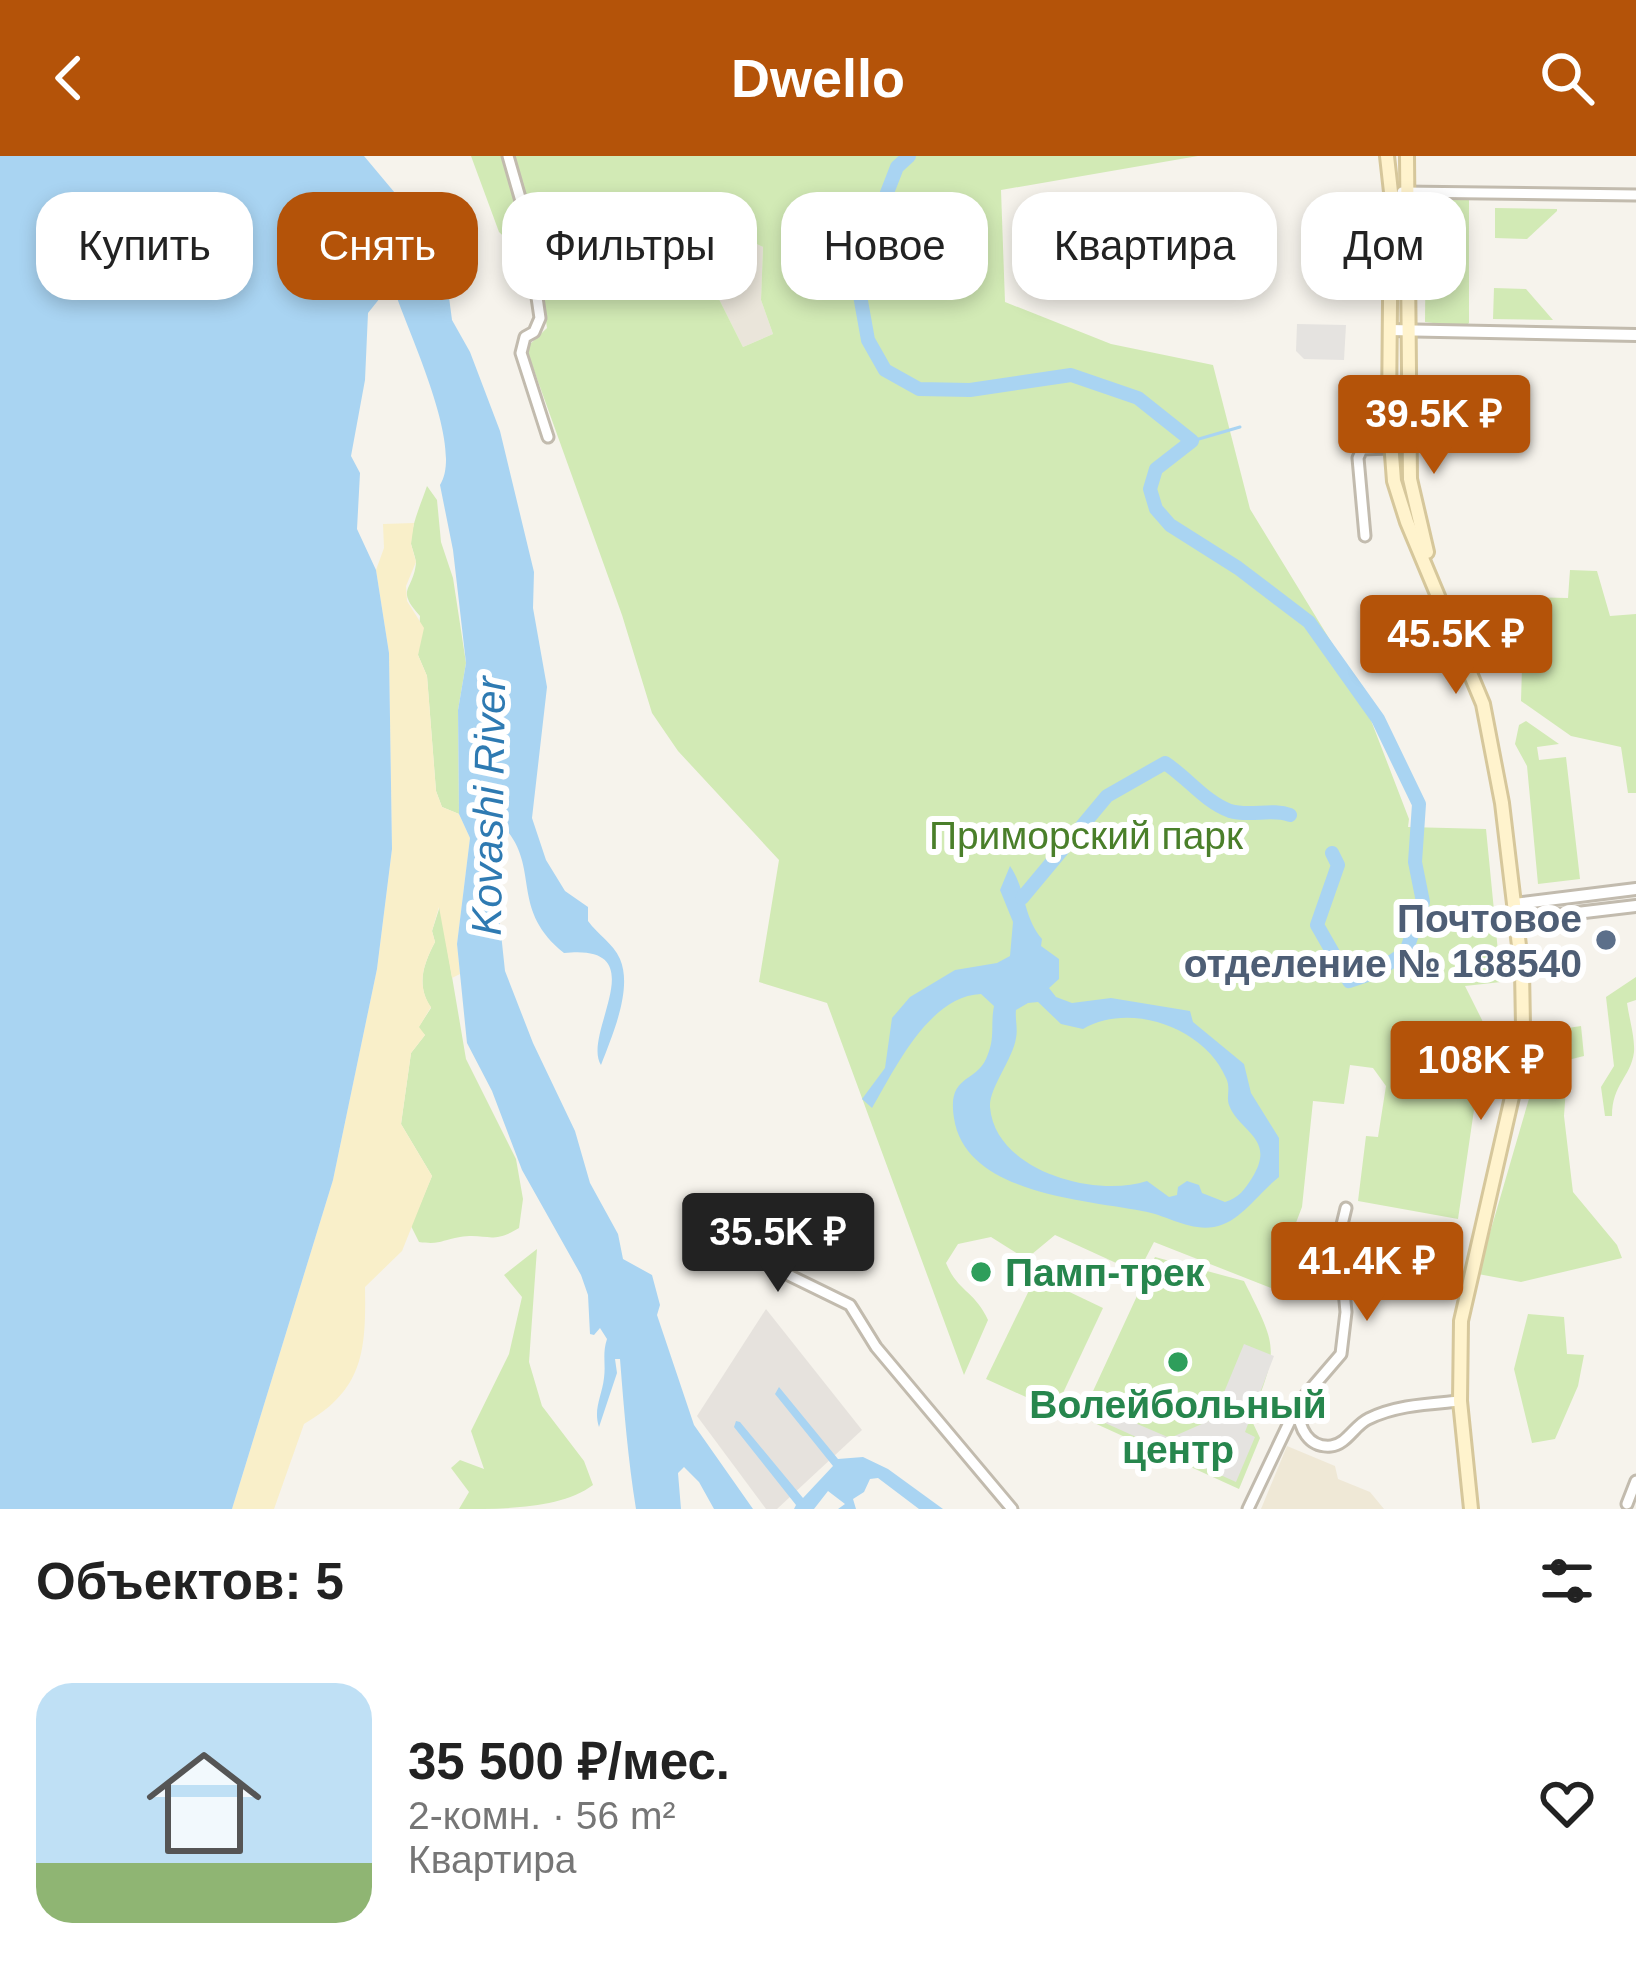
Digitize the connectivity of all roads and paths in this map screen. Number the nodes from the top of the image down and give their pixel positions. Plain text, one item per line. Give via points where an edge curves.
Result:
1 (508, 156) edge
2 (1387, 156) edge
3 (1408, 156) edge
4 (1391, 192) edge
5 (1410, 192) edge
6 (1466, 193) edge
7 (1636, 195) edge
8 (1390, 300) edge
9 (1408, 300) edge
10 (1390, 330) junction
11 (1408, 330) junction
12 (1636, 335) edge
13 (548, 436) dead end
14 (1390, 448) junction
15 (1412, 520) junction
16 (1365, 536) dead end
17 (1636, 890) edge
18 (1515, 904) junction
19 (1636, 906) edge
20 (1517, 920) junction
21 (1346, 1208) dead end
22 (763, 1246) dead end
23 (1460, 1401) junction
24 (1298, 1403) junction
25 (1636, 1481) edge
26 (1627, 1504) dead end
27 (1012, 1509) edge
28 (1248, 1509) edge
29 (1472, 1509) edge

1 - 13 street via 540,318 521,353
2 - 4 main road
3 - 5 main road
6 - 7 street
8 - 10 main road
9 - 11 main road
10 - 11 street
10 - 14 main road
11 - 12 street
11 - 15 main road
14 - 15 main road
14 - 16 street via 1362,449 1358,458
15 - 18 main road via 1484,704
17 - 18 street
18 - 20 main road
19 - 20 street
20 - 23 main road via 1521,1050 1468,1278
21 - 24 street via 1339,1237 1341,1354
22 - 27 street via 762,1262 850,1305
23 - 24 street via 1364,1420 1329,1447 1302,1431
23 - 29 main road
24 - 28 street
25 - 26 street

